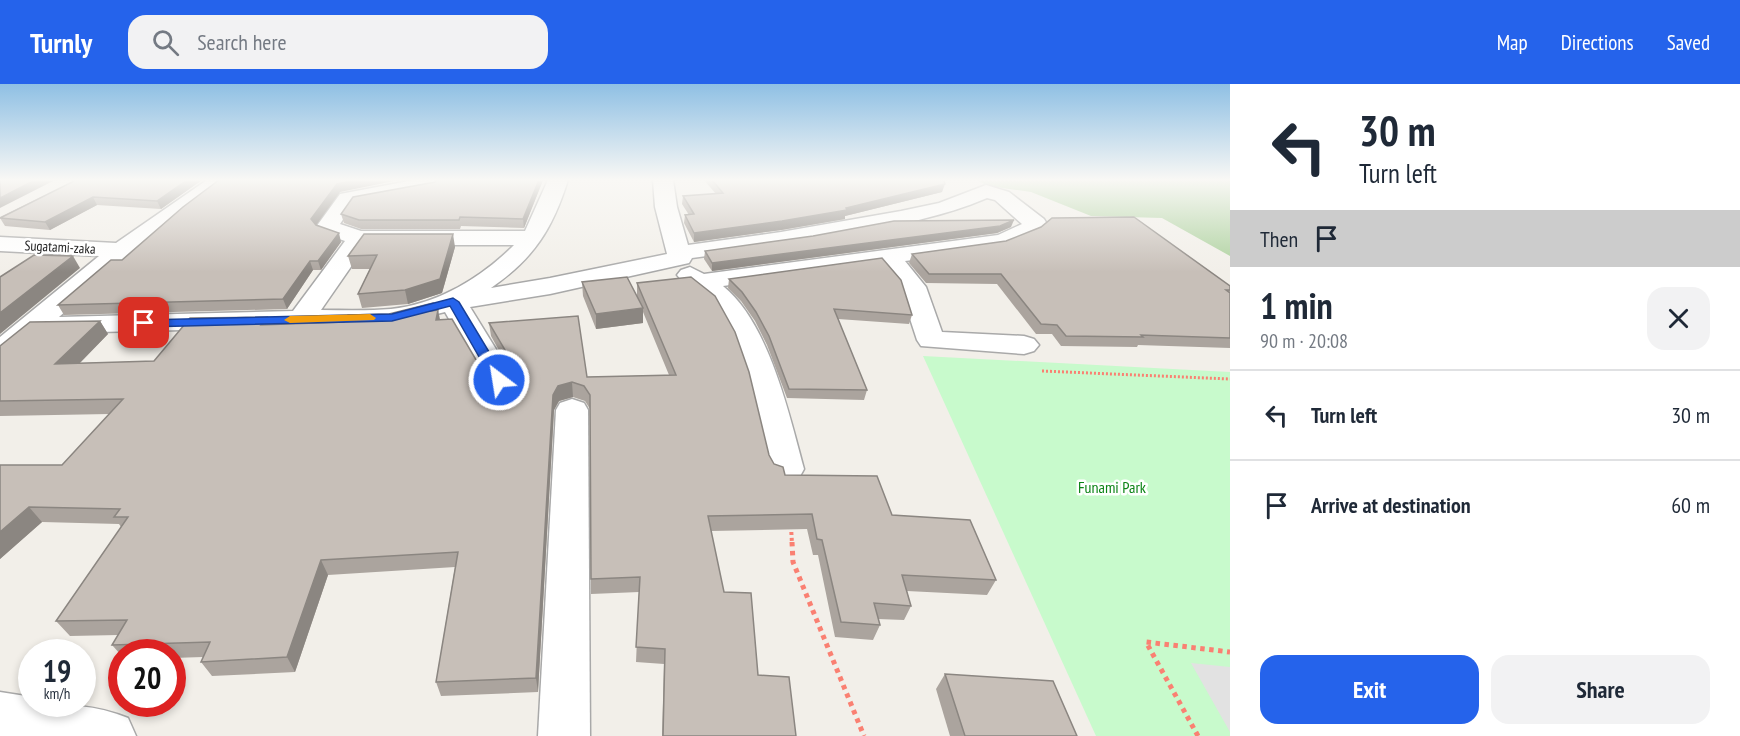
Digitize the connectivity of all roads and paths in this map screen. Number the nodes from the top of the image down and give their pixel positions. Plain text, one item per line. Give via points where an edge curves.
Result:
1 (178, 210) edge
2 (338, 210) edge
3 (547, 210) edge
4 (667, 210) edge
5 (934, 210) edge
6 (1020, 210) edge
7 (359, 238) junction
8 (532, 238) junction
9 (0, 244) edge
10 (121, 250) junction
11 (679, 256) junction
12 (888, 257) junction
13 (698, 282) junction
14 (453, 302) junction
15 (301, 320) junction
16 (31, 326) junction
17 (1024, 345) joint
18 (0, 352) edge
19 (1230, 379) edge
20 (499, 380) edge
21 (572, 410) dead end
22 (786, 469) joint
23 (1230, 651) edge
24 (0, 717) edge
25 (110, 736) edge
26 (564, 736) edge
27 (864, 736) edge
28 (1198, 736) edge

1 - 10 street
2 - 7 street via 327,227
3 - 8 street
4 - 11 street
5 - 11 street
6 - 12 street via 1036,224 1002,241
7 - 8 street
7 - 15 street
8 - 14 street via 510,260
9 - 10 street, Sugatami-zaka
10 - 16 street
11 - 13 street via 689,275
11 - 14 street via 550,286
12 - 13 street
12 - 17 street via 913,287 931,340
13 - 22 street via 726,303 754,352
14 - 15 street via 392,317
14 - 20 street
15 - 16 street
16 - 18 street
17 - 19 path via 1040,371
21 - 26 street
22 - 27 path via 793,562
23 - 28 path via 1146,642
24 - 25 street

